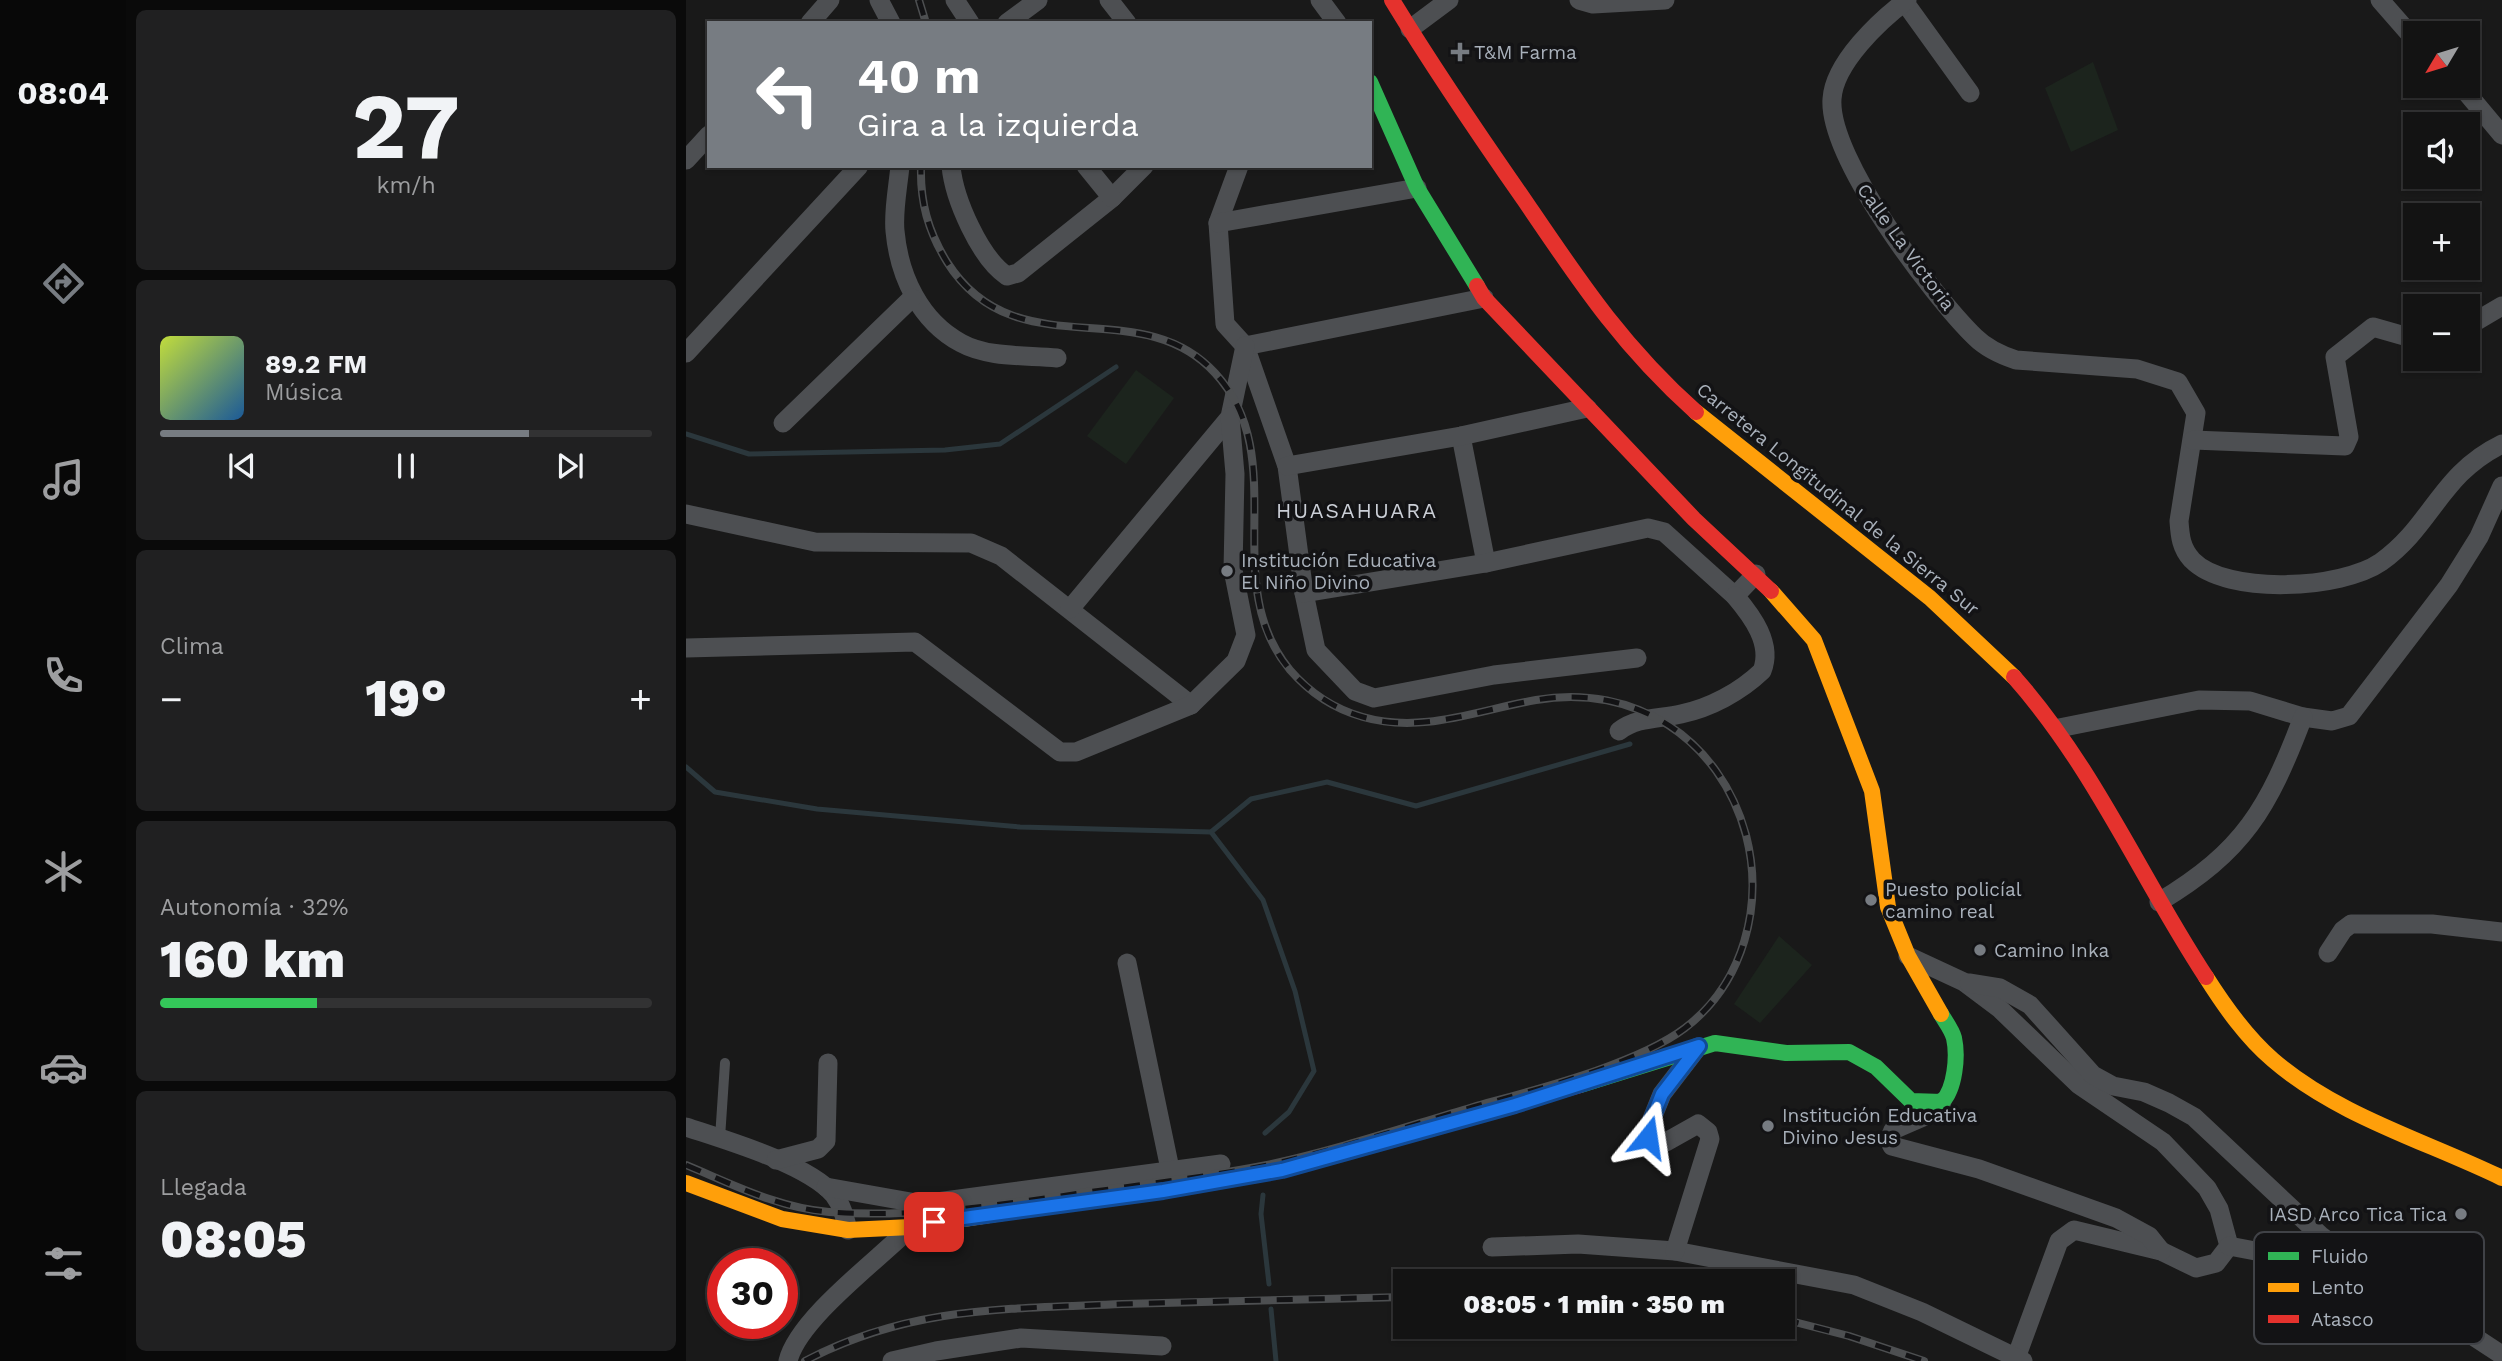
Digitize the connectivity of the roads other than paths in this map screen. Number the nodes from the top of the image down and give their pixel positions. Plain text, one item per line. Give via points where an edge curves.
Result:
1 (830, 0) edge
2 (879, 0) edge
3 (955, 0) edge
4 (1038, 0) edge
5 (1109, 0) edge
6 (1320, 0) edge
7 (1392, 0) edge
8 (1449, 0) edge
9 (1579, 0) edge
10 (1665, 0) edge
11 (2380, 0) edge
12 (1905, 1) edge
13 (812, 21) edge
14 (890, 21) edge
15 (969, 21) edge
16 (1010, 21) edge
17 (1125, 21) edge
18 (1336, 21) edge
19 (2403, 26) edge
20 (1410, 29) junction
21 (1372, 86) edge
22 (1970, 93) dead end
23 (2472, 98) edge
24 (2502, 135) edge
25 (707, 137) edge
26 (686, 160) edge
27 (857, 168) edge
28 (900, 168) edge
29 (951, 168) edge
30 (1088, 168) edge
31 (1142, 168) edge
32 (1238, 168) edge
33 (1417, 188) junction
34 (1112, 198) junction
35 (1218, 223) junction
36 (912, 298) junction
37 (1484, 298) junction
38 (2502, 306) edge
39 (2480, 319) edge
40 (2403, 336) edge
41 (1245, 346) junction
42 (686, 353) edge
43 (1057, 358) dead end
44 (1587, 408) junction
45 (1230, 417) junction
46 (783, 423) dead end
47 (1461, 436) junction
48 (2193, 440) junction
49 (2502, 444) edge
50 (1287, 466) junction
51 (2502, 485) edge
52 (686, 514) edge
53 (1486, 563) junction
54 (1756, 574) junction
55 (1304, 593) junction
56 (1735, 596) junction
57 (1070, 609) junction
58 (686, 648) edge
59 (1637, 658) dead end
60 (1191, 705) junction
61 (2303, 717) junction
62 (2059, 728) junction
63 (1619, 731) dead end
64 (2159, 902) junction
65 (2502, 932) edge
66 (2328, 953) dead end
67 (1908, 956) junction
68 (1127, 963) dead end
69 (1964, 982) junction
70 (1699, 1046) junction
71 (724, 1063) dead end
72 (828, 1063) dead end
73 (1942, 1102) junction
74 (686, 1127) edge
75 (720, 1138) junction
76 (776, 1160) junction
77 (1221, 1164) dead end
78 (1177, 1168) junction
79 (2502, 1178) edge
80 (686, 1183) edge
81 (1195, 1186) junction
82 (825, 1187) junction
83 (911, 1227) junction
84 (848, 1230) junction
85 (2317, 1232) edge
86 (2229, 1246) junction
87 (1492, 1247) dead end
88 (1675, 1251) junction
89 (2161, 1251) junction
90 (2254, 1251) edge
91 (2484, 1343) edge
92 (1162, 1346) dead end
93 (2502, 1355) edge
94 (2019, 1359) edge
95 (788, 1361) edge
96 (892, 1361) edge

1 - 13 street
2 - 14 street
3 - 15 street
4 - 16 street
5 - 17 street
6 - 18 street
7 - 20 main road, Carretera Longitudinal de la Sierra Sur
8 - 20 street
9 - 10 street via 1593,4
11 - 19 street
12 - 22 street
12 - 48 street, Calle La Victoria via 1851,54 1832,98 1834,122 1853,174 1936,294 1976,339 1998,355 2016,360 2137,369 2178,382 2194,407
20 - 62 main road, Carretera Longitudinal de la Sierra Sur via 1580,280 1657,377 1923,592 1973,636
21 - 33 main road
23 - 24 street
25 - 26 street
27 - 42 street
28 - 36 street via 895,231
29 - 34 street via 960,205 992,265 1007,276 1018,273
30 - 34 street
31 - 34 street
32 - 35 street
33 - 35 street
33 - 37 main road
35 - 41 street via 1225,324
36 - 43 street via 962,344 998,353
36 - 46 street
37 - 41 street
37 - 44 main road
38 - 39 street
40 - 48 street via 2373,327 2334,358 2349,437 2345,446
41 - 45 street
41 - 50 street
44 - 47 street
44 - 54 main road via 1694,519
45 - 57 street
45 - 60 street via 1235,474 1233,570 1245,635 1236,661
47 - 50 street
47 - 53 street
48 - 49 street, Calle La Victoria via 2179,520 2183,548 2200,567 2253,584 2322,582 2370,569 2412,534 2457,474
50 - 55 street
51 - 61 street via 2479,537 2449,585 2357,708 2332,721
52 - 57 street via 815,542 971,542 1001,556
53 - 55 street
53 - 56 street via 1657,529
54 - 56 street
54 - 67 main road via 1814,640 1872,791 1888,907
55 - 59 street via 1317,650 1355,691 1374,698 1494,675
56 - 63 street via 1755,622 1765,648 1762,671 1711,704 1638,721
57 - 60 street
58 - 60 street via 915,642 1060,752 1076,752
61 - 62 street via 2250,701 2199,700
61 - 64 street via 2253,824 2207,871
62 - 64 main road, Carretera Longitudinal de la Sierra Sur
64 - 79 main road, Carretera Longitudinal de la Sierra Sur via 2220,1001 2277,1063 2322,1096
65 - 66 street via 2432,924 2351,924
67 - 69 street
67 - 73 main road via 1954,1037 1955,1064 1948,1096
68 - 78 street
69 - 85 street via 2000,988 2030,1005 2093,1075 2113,1086 2144,1092 2194,1117
69 - 86 street via 2000,1009 2079,1085 2163,1142 2207,1188 2219,1209
70 - 73 main road via 1728,1043 1786,1053 1849,1052 1876,1067 1911,1101
70 - 81 main road via 1324,1159
70 - 88 street via 1662,1094 1647,1131 1654,1143 1671,1140 1698,1124 1709,1132
71 - 75 lane
72 - 76 street via 826,1141 818,1149
73 - 89 street via 1923,1117 1893,1130 1892,1146 1979,1169 2116,1218 2149,1236
74 - 75 street
75 - 76 street
76 - 82 street
77 - 78 street
78 - 81 street
78 - 82 street via 922,1204
80 - 84 main road via 782,1219
81 - 83 main road
82 - 84 street via 840,1205
83 - 84 main road
83 - 95 street via 811,1320
86 - 89 street via 2223,1257 2202,1268 2190,1267
86 - 90 street
87 - 88 street via 1578,1244
88 - 94 street via 1854,1285
89 - 94 street via 2074,1230 2063,1235
91 - 93 street
92 - 96 street via 1020,1338

